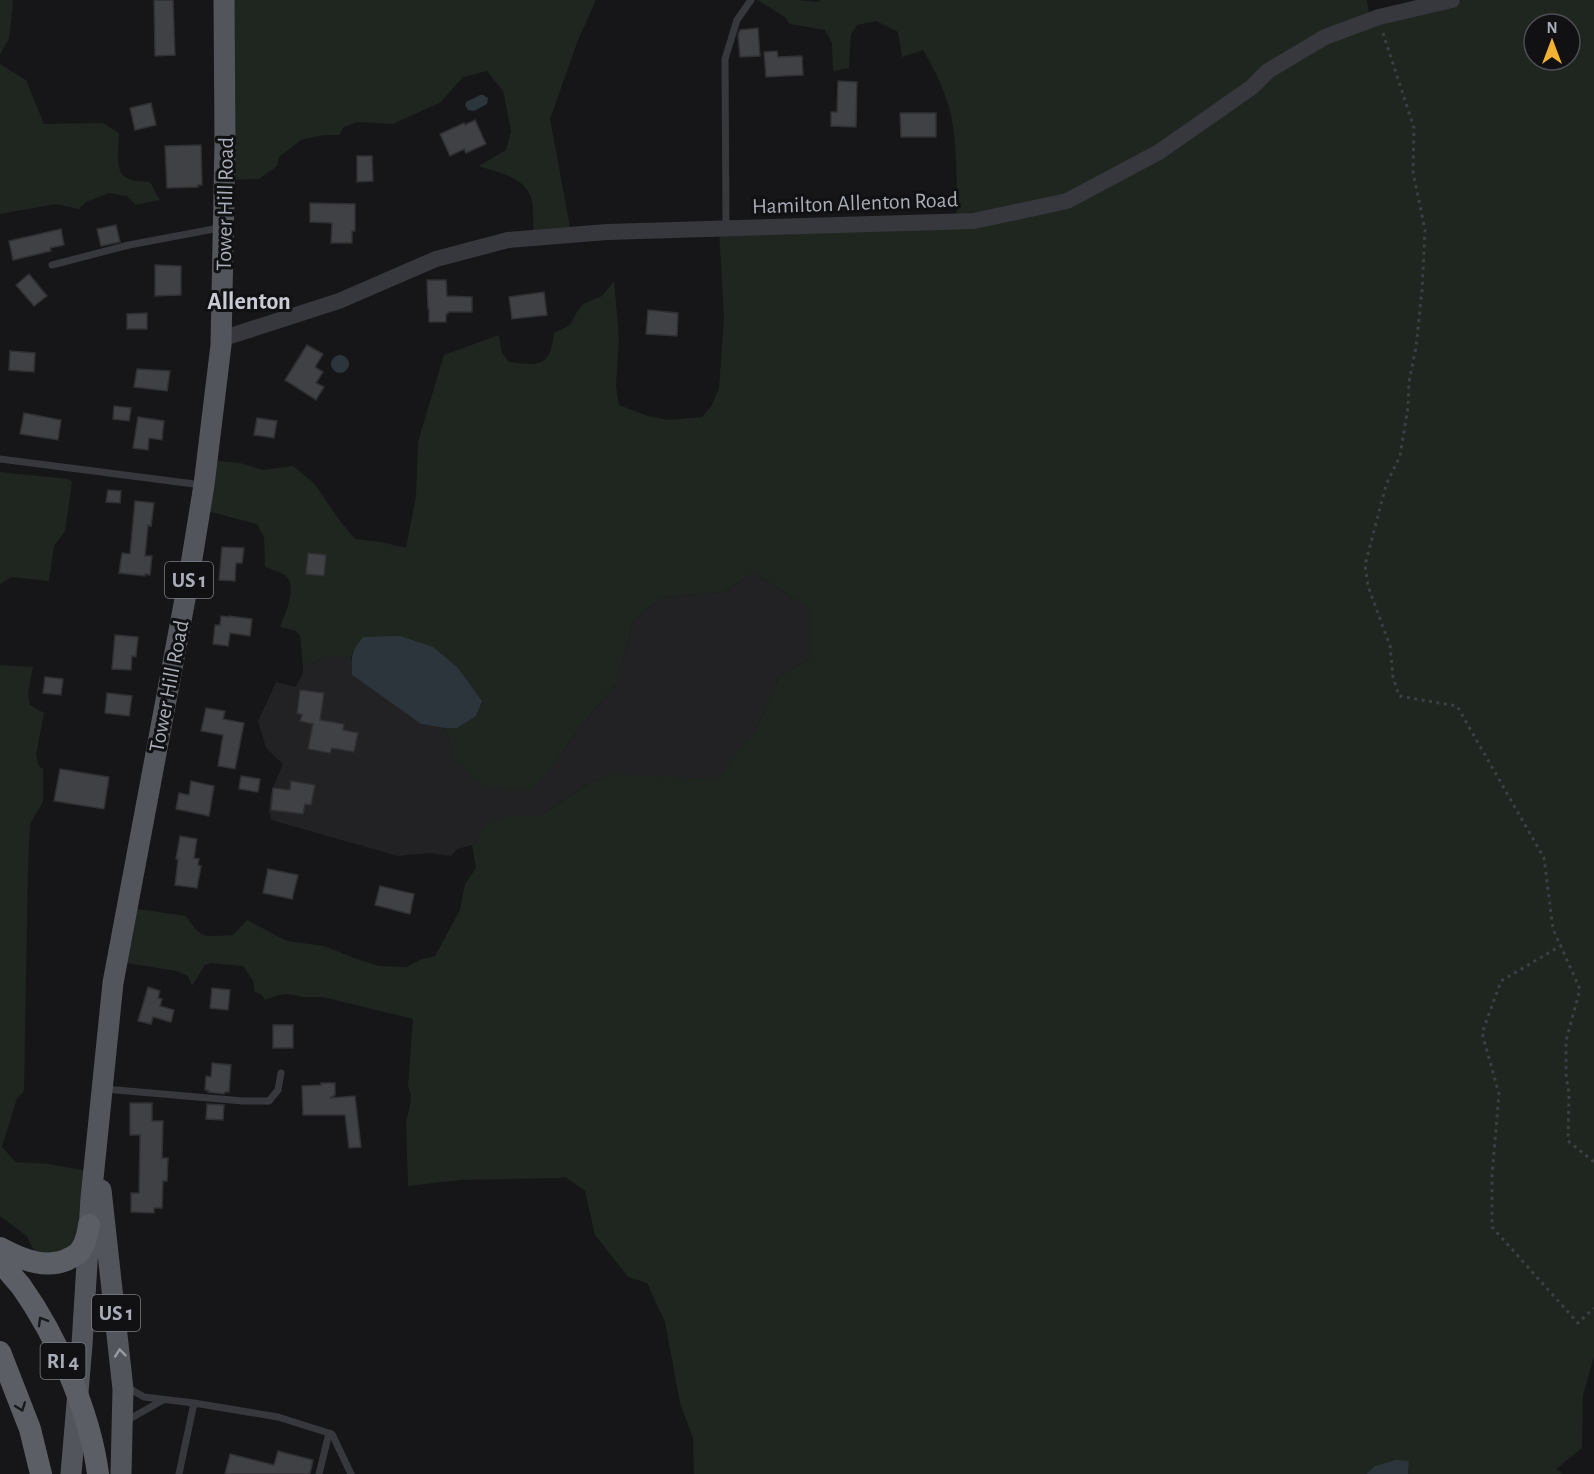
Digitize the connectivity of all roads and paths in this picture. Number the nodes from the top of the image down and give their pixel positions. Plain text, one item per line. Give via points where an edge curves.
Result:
1 (224, 0) edge
2 (751, 0) edge
3 (1452, 0) edge
4 (1379, 17) junction
5 (224, 228) junction
6 (726, 229) junction
7 (52, 265) dead end
8 (221, 339) junction
9 (0, 459) edge
10 (204, 485) junction
11 (1562, 945) junction
12 (281, 1073) dead end
13 (103, 1089) junction
14 (96, 1154) junction
15 (1594, 1162) edge
16 (89, 1225) junction
17 (0, 1248) edge
18 (0, 1261) edge
19 (1594, 1308) edge
20 (0, 1352) edge
21 (123, 1385) junction
22 (77, 1396) junction
23 (163, 1400) junction
24 (194, 1403) junction
25 (123, 1423) junction
26 (329, 1433) junction
27 (41, 1474) edge
28 (71, 1474) edge
29 (98, 1474) edge
30 (121, 1474) edge
31 (179, 1474) edge
32 (319, 1474) edge
33 (351, 1474) edge

1 - 5 main road, Tower Hill Road / US 1
2 - 6 lane via 737,20 725,59
3 - 4 street, Hamilton Allenton Road
4 - 6 street, Hamilton Allenton Road via 1325,37 1268,71 1252,87 1159,152 1067,201 974,221
4 - 11 path via 1414,128 1413,172 1425,230 1408,407 1400,456 1386,485 1365,565 1368,586 1390,646 1399,696 1457,706 1544,858 1553,929
5 - 7 lane via 129,245
5 - 8 main road, Tower Hill Road / US 1
6 - 8 street, Hamilton Allenton Road via 607,232 508,240 436,260 339,301
8 - 10 main road, Tower Hill Road / US 1
9 - 10 lane
10 - 13 main road, Tower Hill Road / US 1 via 113,983
11 - 15 path via 1580,988 1566,1041 1568,1141
11 - 19 path via 1502,981 1482,1033 1499,1094 1492,1227 1578,1323
12 - 13 lane via 278,1090 269,1101
13 - 14 main road, Tower Hill Road / US 1
14 - 16 main road, Tower Hill Road / US 1
21 -> 14 main road, Tower Hill Road / US 1
16 - 17 highway via 82,1249 61,1263 46,1265
16 - 22 main road, Tower Hill Road / US 1
22 -> 18 highway, RI 4 via 44,1323
20 -> 27 highway, RI 4 via 30,1429
21 - 23 lane via 144,1397
21 - 25 main road, Tower Hill Road / US 1
22 - 28 main road, Tower Hill Road / US 1
22 - 29 highway, RI 4
23 - 24 lane
23 - 25 lane
24 - 26 lane via 279,1417
24 - 31 lane
25 - 30 main road, Tower Hill Road / US 1
26 - 32 lane
26 - 33 lane

